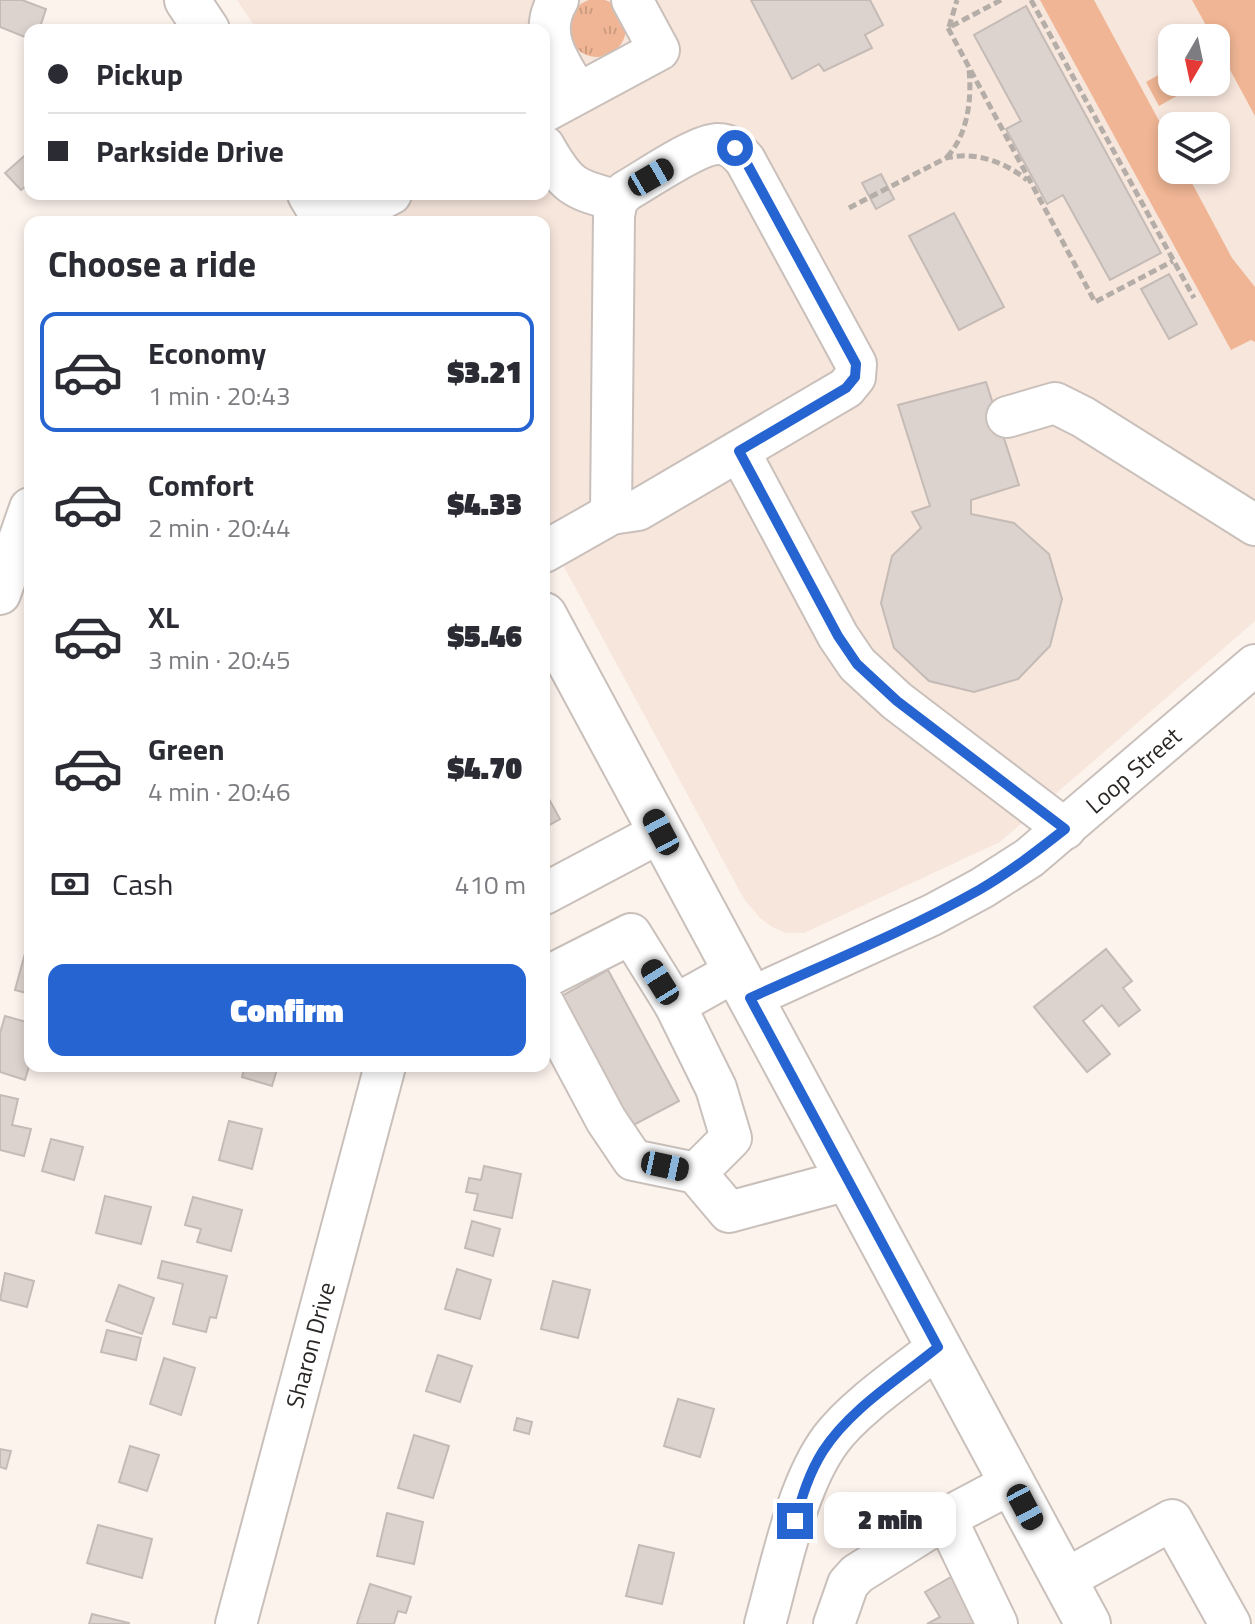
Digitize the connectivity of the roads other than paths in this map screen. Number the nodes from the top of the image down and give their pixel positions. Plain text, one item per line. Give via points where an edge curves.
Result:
1 (187, 0) edge
2 (558, 0) edge
3 (632, 0) edge
4 (203, 24) edge
5 (550, 24) edge
6 (550, 36) edge
7 (561, 102) edge
8 (550, 157) edge
9 (380, 200) edge
10 (617, 200) junction
11 (350, 216) edge
12 (1007, 417) dead end
13 (739, 451) junction
14 (611, 514) junction
15 (24, 525) edge
16 (1255, 525) edge
17 (550, 549) edge
18 (0, 594) edge
19 (550, 626) edge
20 (1255, 665) edge
21 (1065, 829) junction
22 (661, 832) junction
23 (550, 891) edge
24 (550, 975) edge
25 (743, 984) junction
26 (675, 1005) junction
27 (550, 1015) edge
28 (550, 1062) edge
29 (383, 1072) edge
30 (606, 1120) junction
31 (696, 1173) junction
32 (848, 1180) junction
33 (938, 1347) junction
34 (1012, 1483) junction
35 (946, 1518) junction
36 (1064, 1580) junction
37 (236, 1624) edge
38 (765, 1624) edge
39 (834, 1624) edge
40 (997, 1624) edge
41 (1088, 1624) edge
42 (1230, 1624) edge

1 - 4 main road
2 - 5 street
3 - 7 street via 659,50
6 - 7 street
8 - 10 street via 562,178 586,193
9 - 11 street
10 - 13 street via 700,148 735,148 856,364 855,377 846,388
10 - 14 street
12 - 16 street via 1055,403
13 - 14 street via 638,510
13 - 21 street via 857,664 897,701
14 - 17 street
15 - 18 street
19 - 22 main road
20 - 21 street, Loop Street
21 - 25 street, Loop Street via 1029,858 932,915
22 - 23 street
22 - 25 main road
24 - 26 street via 631,934
25 - 26 street, Loop Street
25 - 32 main road
26 - 31 street via 716,1088 731,1138
27 - 30 street
28 - 30 street via 567,1095
29 - 37 street, Sharon Drive
30 - 31 street via 633,1160
31 - 32 street via 729,1212
32 - 33 main road
33 - 34 main road
33 - 38 street via 846,1422 821,1454 802,1495
34 - 35 street
34 - 36 main road
35 - 39 street via 857,1574
35 - 40 street
36 - 41 main road
36 - 42 street via 1172,1520

